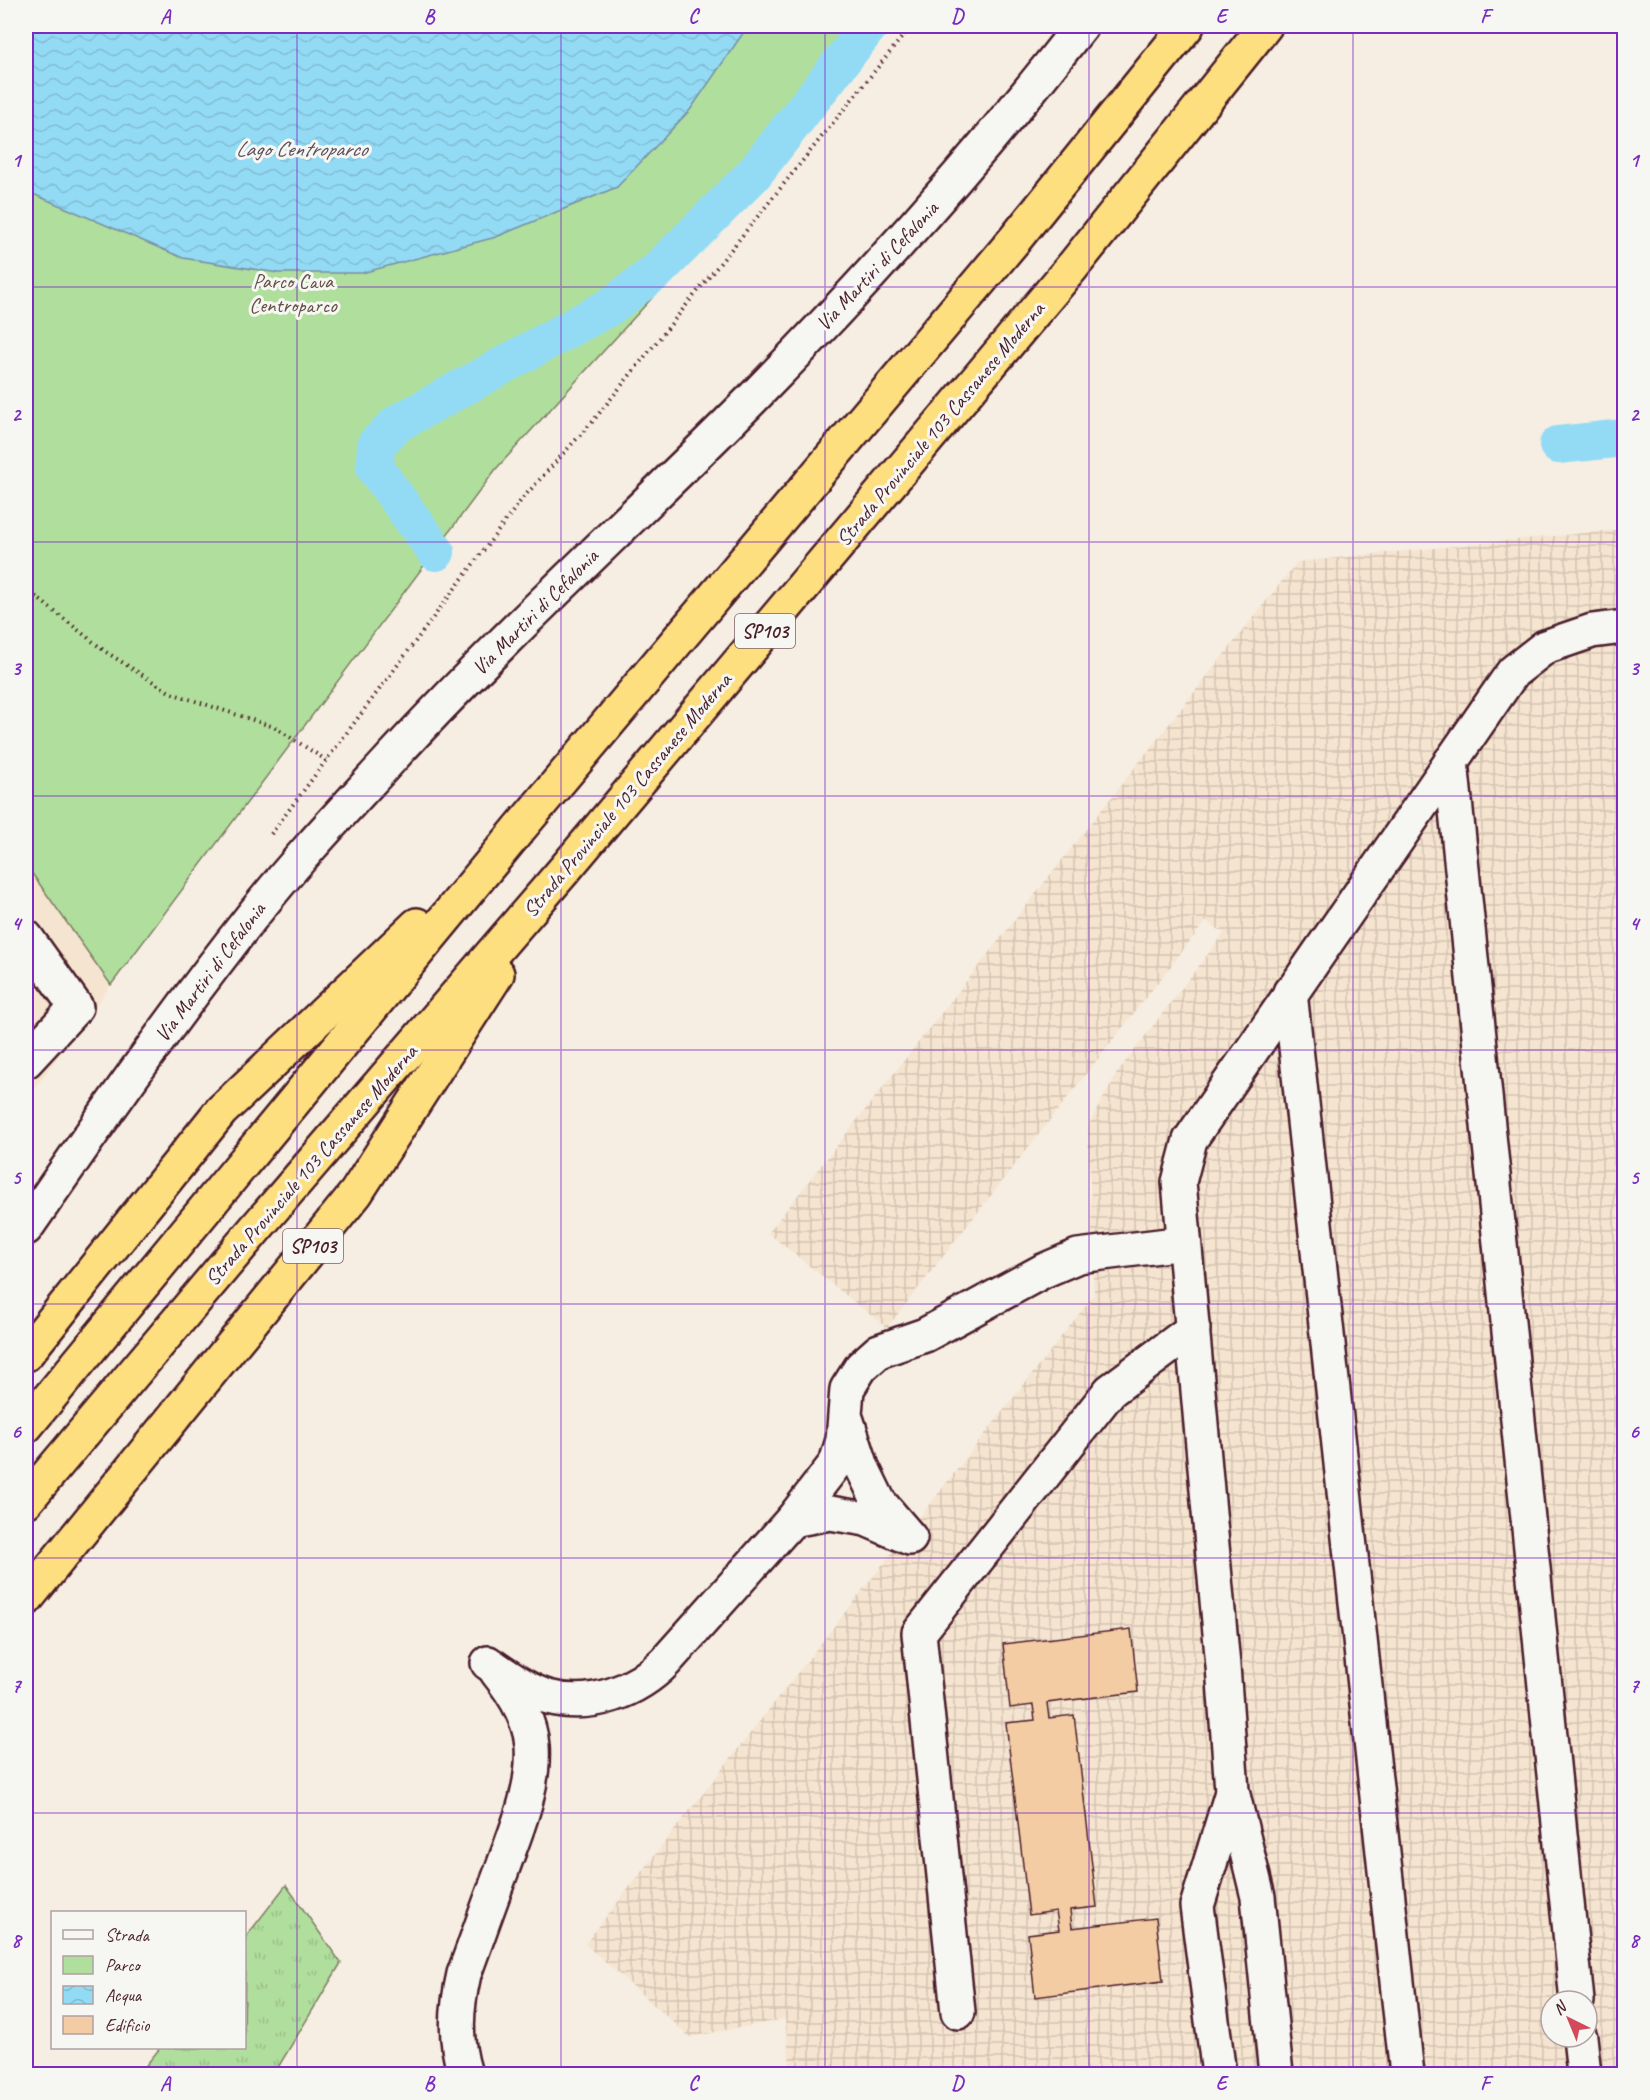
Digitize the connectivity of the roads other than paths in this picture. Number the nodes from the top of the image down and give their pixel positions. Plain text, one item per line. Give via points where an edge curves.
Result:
1 (1081, 26) edge
2 (1187, 26) edge
3 (1265, 26) edge
4 (1624, 627) edge
5 (1624, 633) edge
6 (1451, 761) junction
7 (519, 829) junction
8 (565, 869) junction
9 (26, 937) edge
10 (1290, 992) junction
11 (26, 1061) edge
12 (26, 1227) edge
13 (1185, 1243) junction
14 (1192, 1329) junction
15 (26, 1354) edge
16 (845, 1416) junction
17 (26, 1426) edge
18 (26, 1501) edge
19 (792, 1520) junction
20 (26, 1599) edge
21 (1232, 1791) junction
22 (1576, 1989) edge
23 (958, 2012) dead end
24 (1581, 2049) edge
25 (465, 2074) edge
26 (1219, 2074) edge
27 (1276, 2074) edge
28 (1407, 2074) edge
29 (1584, 2074) edge

1 - 12 street, Via Martiri di Cefalonia via 885,260 751,400 460,686 327,829 203,979
2 - 7 highway, SP103 via 1016,238
3 - 8 highway, Strada Provinciale 103 Cassanese Moderna / SP103 via 1073,266
4 - 5 street
4 - 6 street via 1592,631 1545,647 1513,672
6 - 10 street
6 - 22 street
7 - 15 highway, SP103 via 221,1111
7 - 17 highway, SP103
8 - 18 highway, Strada Provinciale 103 Cassanese Moderna / SP103
8 - 20 highway, SP103 via 356,1193
9 - 11 street via 76,1007
10 - 13 street via 1190,1140 1179,1182
10 - 28 street
13 - 14 street
13 - 16 street via 1078,1256 925,1335 879,1351 861,1367 847,1389
14 - 21 street
14 - 23 street via 1110,1390 919,1633
16 - 19 street via 836,1463
16 - 19 street via 879,1502 910,1538 866,1519 830,1513
19 - 25 street via 666,1661 632,1687 597,1698 561,1700 517,1682 481,1657 507,1685 523,1713 532,1744 532,1766 524,1809 464,1974 458,2001 458,2047
21 - 26 street via 1197,1906
21 - 27 street via 1258,1897
24 - 29 street

